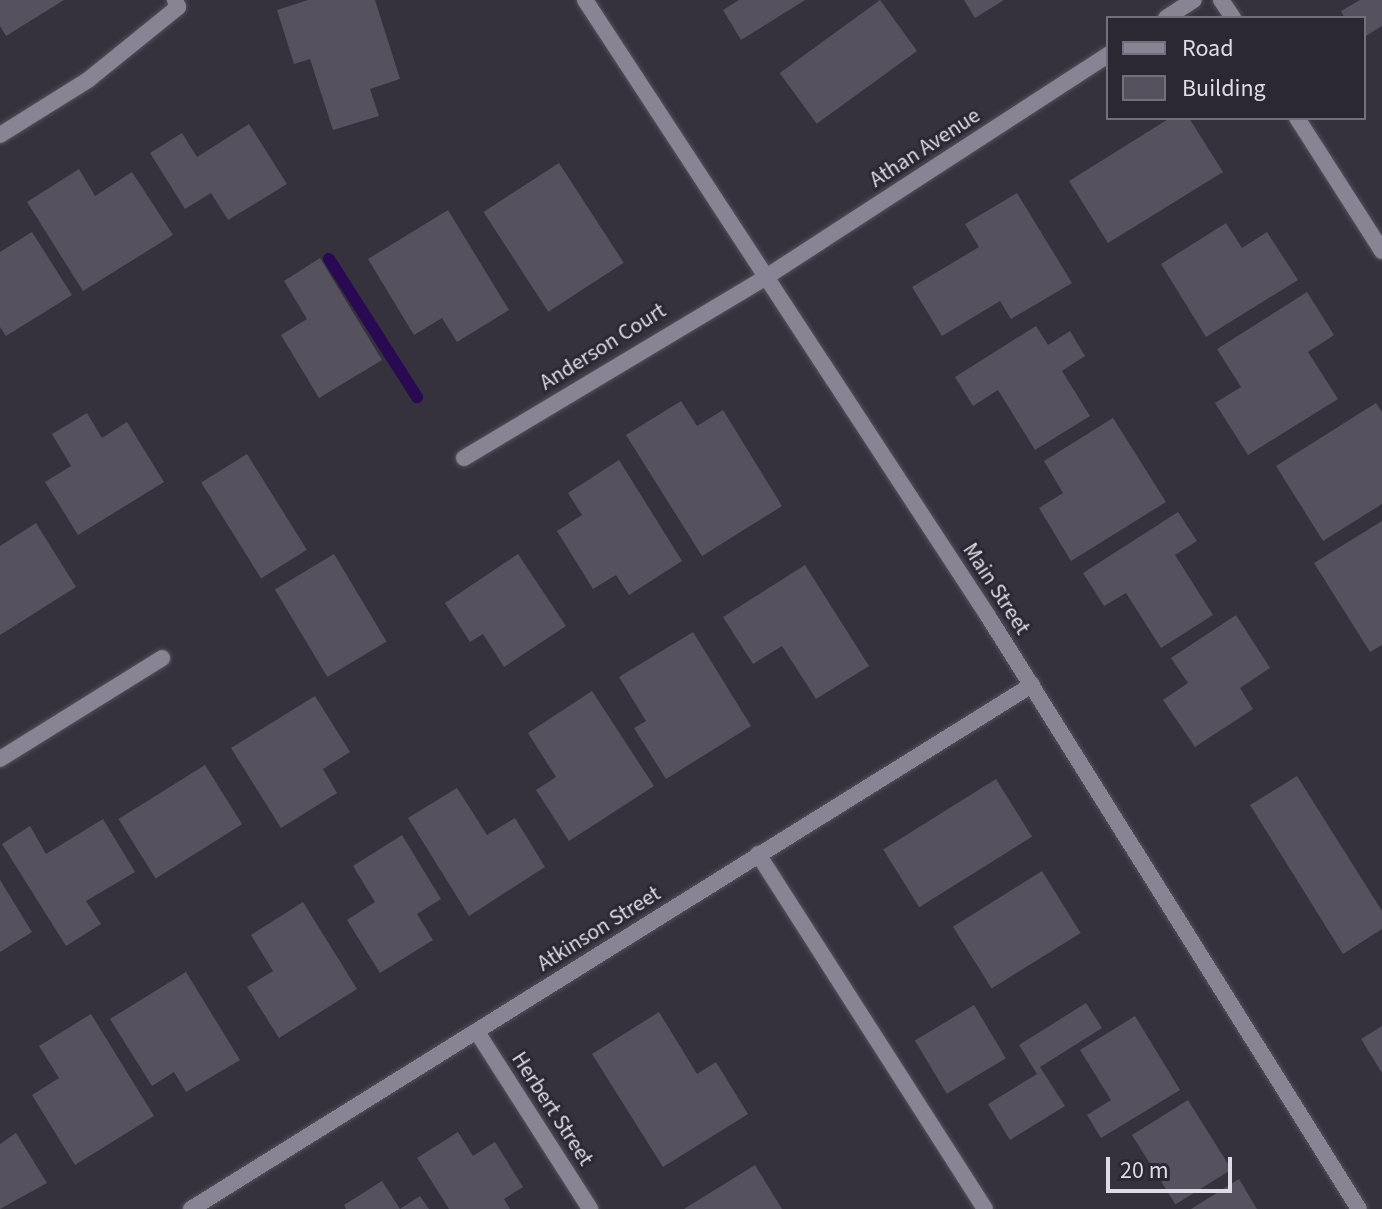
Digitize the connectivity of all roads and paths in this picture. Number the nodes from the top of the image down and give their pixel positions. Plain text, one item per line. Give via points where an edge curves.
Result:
1 (175, 0) edge
2 (585, 0) edge
3 (1194, 0) edge
4 (1169, 16) edge
5 (1106, 56) edge
6 (1298, 120) edge
7 (0, 135) edge
8 (1382, 251) edge
9 (766, 277) junction
10 (464, 458) dead end
11 (162, 658) dead end
12 (1032, 685) junction
13 (0, 759) edge
14 (758, 854) junction
15 (477, 1032) junction
16 (191, 1209) edge
17 (590, 1209) edge
18 (985, 1209) edge
19 (1359, 1209) edge

1 - 7 street via 178,7 88,80
2 - 9 street, Main Street
3 - 4 street
5 - 9 street, Athan Avenue
6 - 8 street
9 - 10 street, Anderson Court
9 - 12 street, Main Street
11 - 13 street
12 - 14 street, Atkinson Street
12 - 19 street, Main Street
14 - 15 street, Atkinson Street
14 - 18 street
15 - 16 street, Atkinson Street
15 - 17 street, Herbert Street

